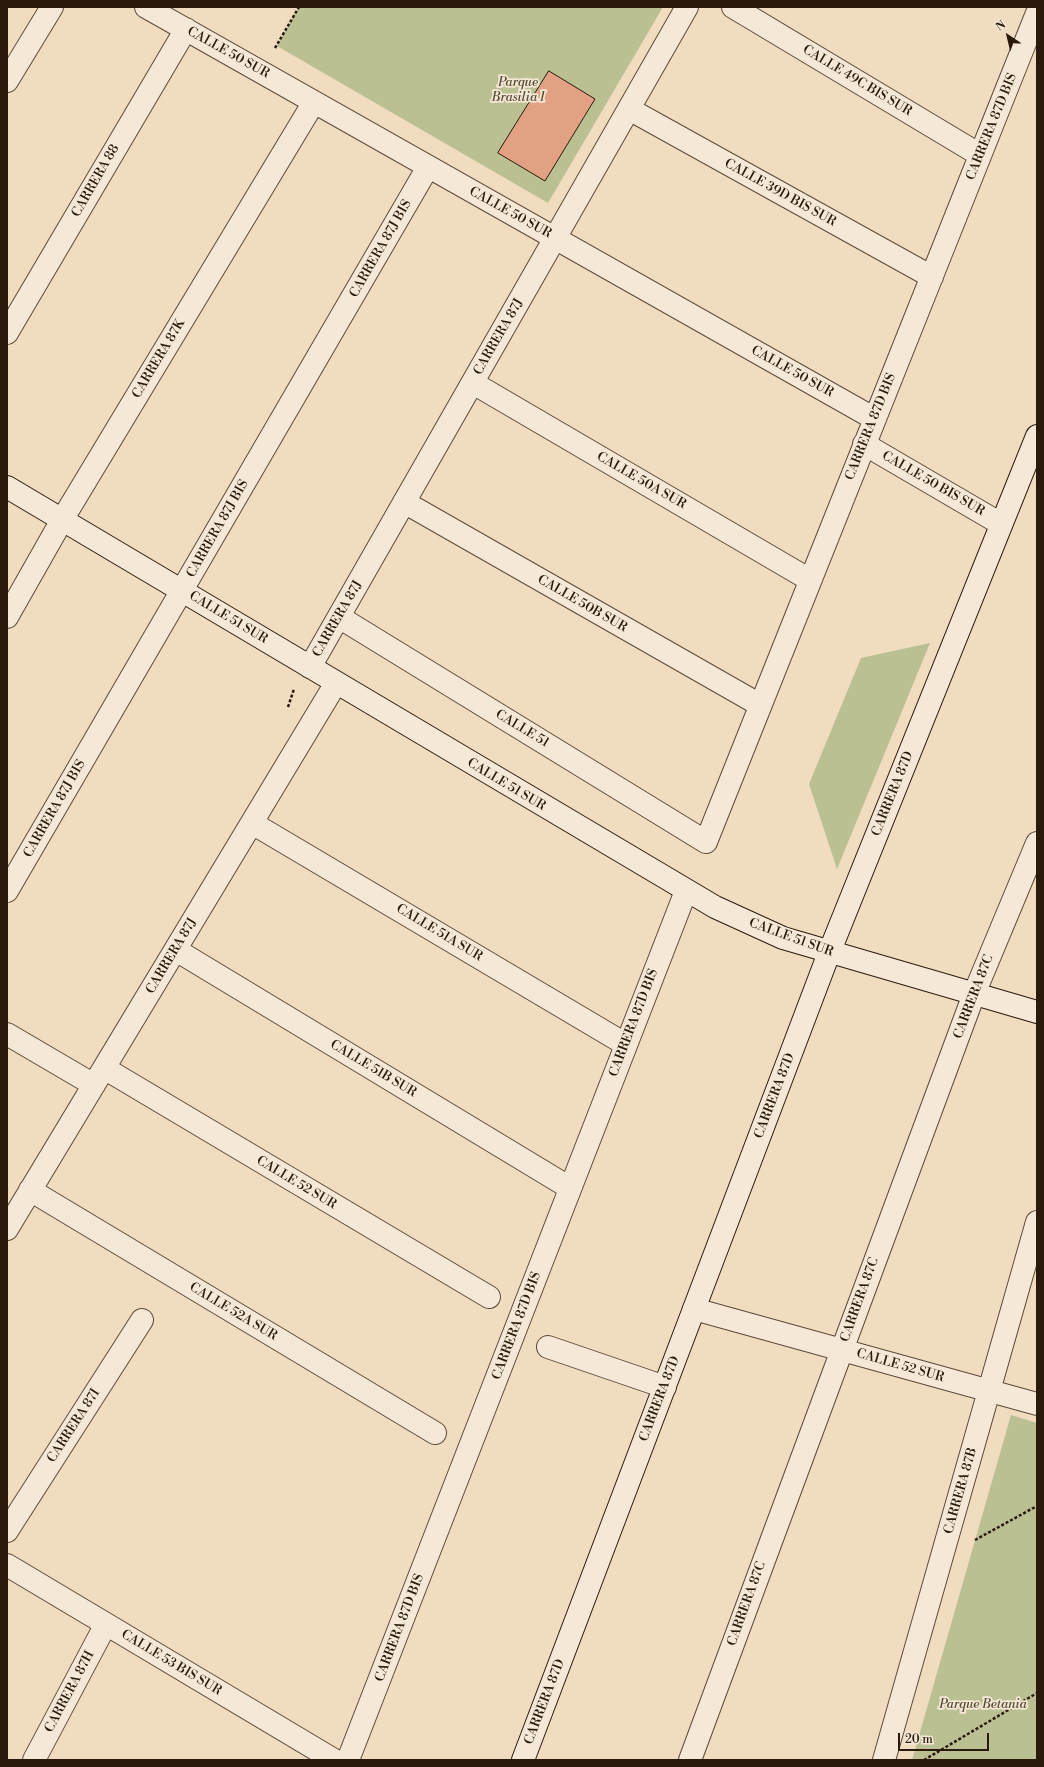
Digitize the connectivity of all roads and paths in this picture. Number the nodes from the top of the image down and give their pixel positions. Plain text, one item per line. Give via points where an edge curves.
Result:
1 (52, 7) edge
2 (146, 7) edge
3 (299, 7) edge
4 (687, 7) edge
5 (733, 7) edge
6 (1037, 13) edge
7 (186, 29) junction
8 (1031, 44) edge
9 (261, 72) junction
10 (7, 82) edge
11 (314, 102) junction
12 (629, 109) junction
13 (980, 155) junction
14 (428, 166) junction
15 (555, 238) junction
16 (932, 277) junction
17 (7, 333) edge
18 (472, 383) junction
19 (874, 419) junction
20 (1037, 436) edge
21 (864, 444) junction
22 (7, 487) edge
23 (404, 502) junction
24 (62, 520) junction
25 (1001, 524) junction
26 (810, 580) junction
27 (182, 591) junction
28 (7, 617) edge
29 (339, 617) junction
30 (310, 667) junction
31 (336, 683) junction
32 (760, 705) junction
33 (252, 823) junction
34 (706, 842) joint
35 (1037, 843) edge
36 (7, 891) edge
37 (686, 891) junction
38 (176, 950) junction
39 (829, 953) junction
40 (974, 994) junction
41 (1037, 1012) edge
42 (7, 1034) edge
43 (625, 1044) junction
44 (99, 1077) junction
45 (570, 1188) junction
46 (30, 1190) junction
47 (1037, 1222) edge
48 (7, 1229) edge
49 (489, 1297) dead end
50 (694, 1309) junction
51 (142, 1320) dead end
52 (548, 1347) dead end
53 (842, 1350) junction
54 (665, 1387) junction
55 (989, 1391) junction
56 (1037, 1404) edge
57 (435, 1433) dead end
58 (1037, 1506) edge
59 (7, 1531) edge
60 (941, 1558) junction
61 (7, 1565) edge
62 (106, 1624) junction
63 (1037, 1693) edge
64 (37, 1759) edge
65 (334, 1760) edge
66 (348, 1760) edge
67 (523, 1760) edge
68 (690, 1760) edge
69 (884, 1760) edge
70 (924, 1760) edge

1 - 10 street
2 - 7 street, CALLE 50 SUR
3 - 9 path
4 - 12 street, CARRERA 87J
5 - 13 street, CALLE 49C BIS SUR
6 - 8 street, CARRERA 87D BIS
7 - 9 street, CALLE 50 SUR
7 - 17 street, CARRERA 88
8 - 13 street, CARRERA 87D BIS
9 - 11 street, CALLE 50 SUR
11 - 14 street, CALLE 50 SUR
11 - 24 street, CARRERA 87K
12 - 15 street, CARRERA 87J
12 - 16 street, CALLE 39D BIS SUR
13 - 16 street, CARRERA 87D BIS
14 - 15 street, CALLE 50 SUR
14 - 27 street, CARRERA 87J BIS
15 - 18 street, CARRERA 87J
15 - 19 street, CALLE 50 SUR
16 - 19 street, CARRERA 87D BIS
18 - 23 street, CARRERA 87J
18 - 26 street, CALLE 50A SUR
19 - 21 street, CARRERA 87D BIS
20 - 25 street, CARRERA 87D
21 - 25 street, CALLE 50 BIS SUR
21 - 26 street, CARRERA 87D BIS
22 - 24 street, CALLE 51 SUR
23 - 29 street, CARRERA 87J
23 - 32 street, CALLE 50B SUR
24 - 27 street, CALLE 51 SUR
24 - 28 street, CARRERA 87K
25 - 39 street, CARRERA 87D
26 - 32 street, CARRERA 87D BIS
27 - 30 street, CALLE 51 SUR
27 - 36 street, CARRERA 87J BIS
29 - 30 street, CARRERA 87J
29 - 34 street, CALLE 51
30 - 31 street, CALLE 51 SUR
31 - 33 street, CARRERA 87J
31 - 37 street, CALLE 51 SUR
32 - 34 street, CARRERA 87D BIS
33 - 38 street, CARRERA 87J
33 - 43 street, CALLE 51A SUR
35 - 40 street, CARRERA 87C
37 - 39 street, CALLE 51 SUR via 749,924
37 - 43 street, CARRERA 87D BIS
38 - 44 street, CARRERA 87J
38 - 45 street, CALLE 51B SUR
39 - 40 street, CALLE 51 SUR
39 - 50 street, CARRERA 87D
40 - 41 street, CALLE 51 SUR
40 - 53 street, CARRERA 87C
42 - 44 street, CALLE 52 SUR
43 - 45 street, CARRERA 87D BIS
44 - 46 street, CARRERA 87J
44 - 49 street, CALLE 52 SUR
45 - 66 street, CARRERA 87D BIS
46 - 48 street, CARRERA 87J
46 - 57 street, CALLE 52A SUR
47 - 55 street, CARRERA 87B
50 - 53 street, CALLE 52 SUR
50 - 54 street, CARRERA 87D
51 - 59 street, CARRERA 87I
52 - 54 street
53 - 55 street, CALLE 52 SUR
53 - 68 street, CARRERA 87C
54 - 67 street, CARRERA 87D
55 - 56 street, CALLE 52 SUR
55 - 60 street, CARRERA 87B
58 - 60 path
60 - 69 street, CARRERA 87B
61 - 62 street, CALLE 53 BIS SUR
62 - 64 street, CARRERA 87H
62 - 65 street, CALLE 53 BIS SUR
63 - 70 path

